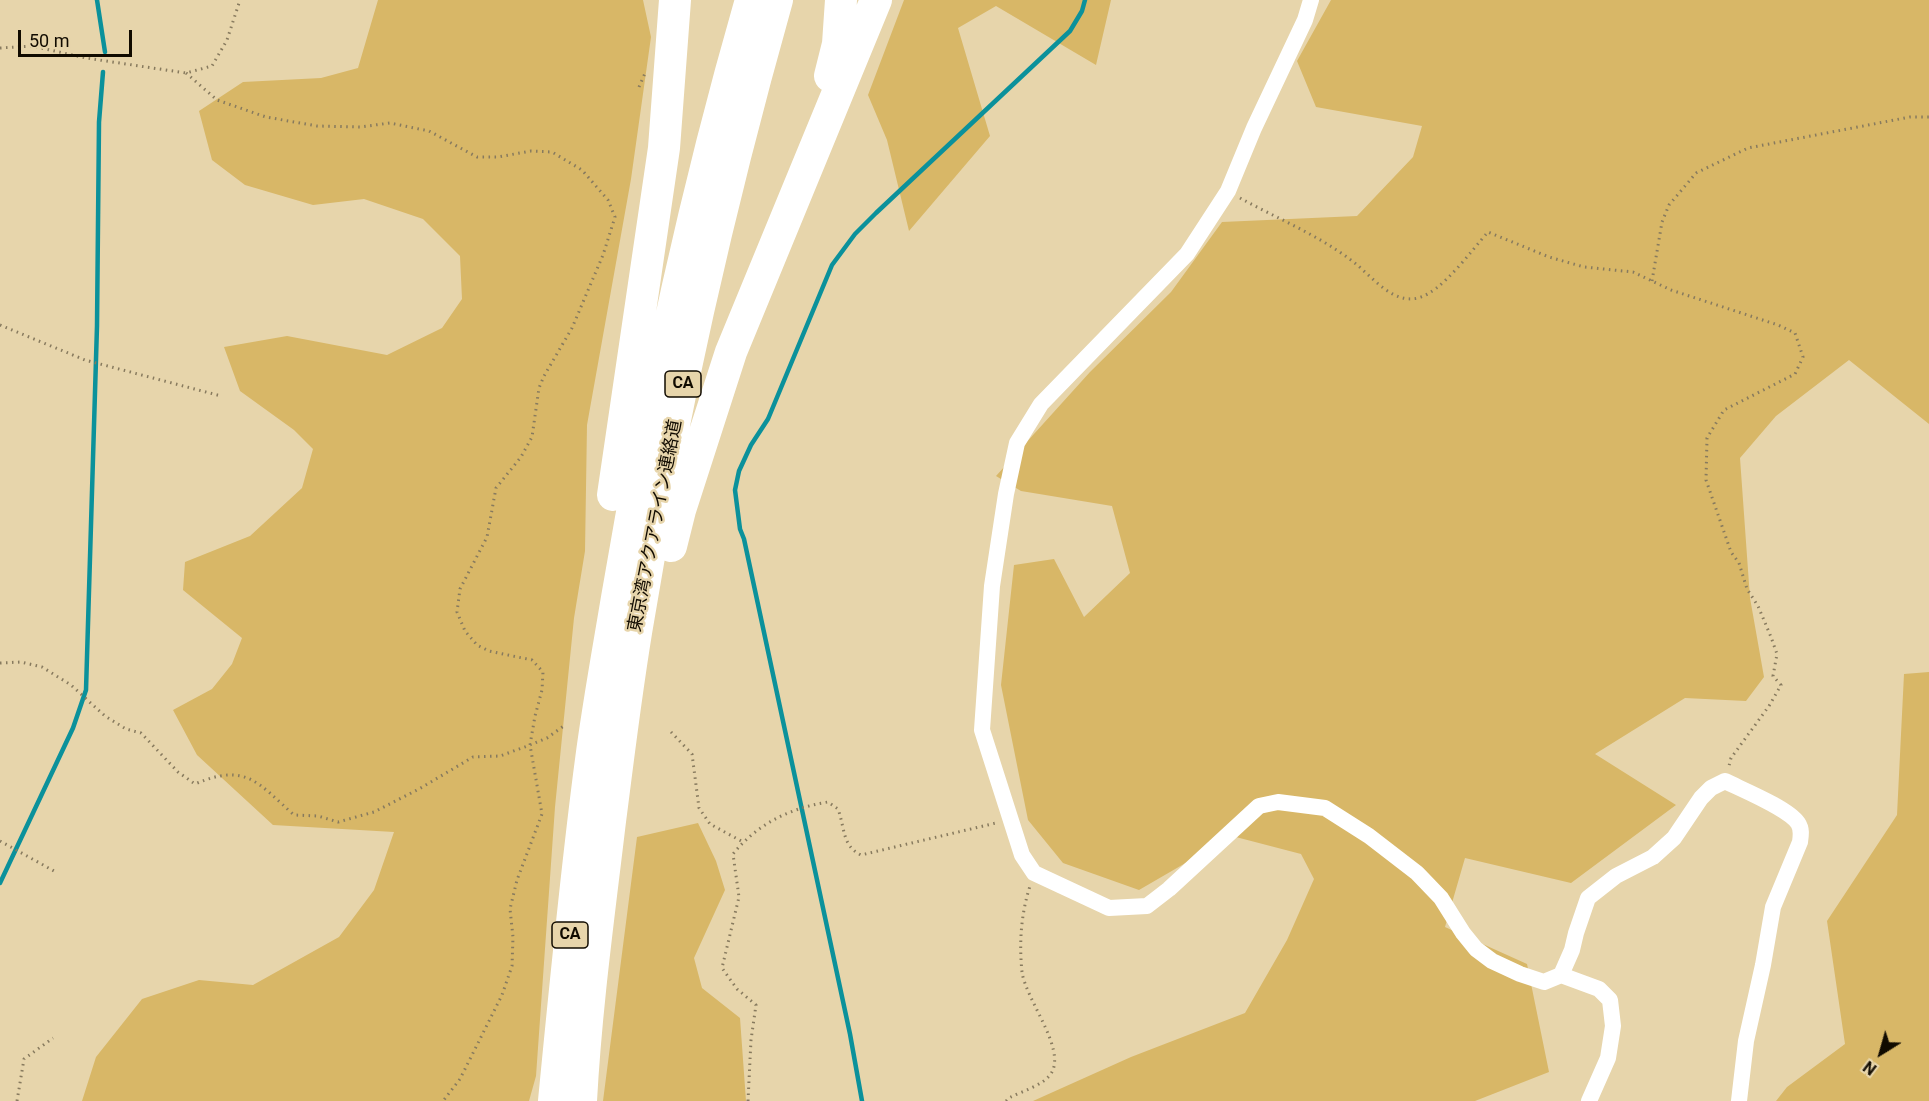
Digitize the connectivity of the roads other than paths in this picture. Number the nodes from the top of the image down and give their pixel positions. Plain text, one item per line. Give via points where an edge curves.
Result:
1 (675, 0) edge
2 (693, 0) edge
3 (751, 0) edge
4 (777, 0) edge
5 (841, 0) edge
6 (876, 0) edge
7 (1311, 0) edge
8 (664, 148) junction
9 (797, 195) junction
10 (603, 772) junction
11 (580, 965) junction
12 (1561, 975) junction
13 (554, 1101) edge
14 (581, 1101) edge
15 (1589, 1101) edge
16 (1738, 1101) edge

1 - 8 highway
2 - 8 highway via 679,102
3 - 10 highway, 東京湾アクアライン連絡道 / CA via 725,88 672,308 639,468
4 - 10 highway, 東京湾アクアライン連絡道 / CA via 699,311 639,615
5 - 9 highway via 838,44
6 - 9 highway
7 - 12 street via 1228,191 1186,254 1041,404 1017,443 992,586 982,730 1009,820 1022,855 1034,873 1109,908 1147,906 1259,806 1278,802 1325,808 1417,873 1441,898 1476,949 1492,961 1544,982
8 - 11 highway via 600,606 574,754
9 - 11 highway via 731,352 680,510 656,613 614,869
10 - 11 highway, CA
11 - 13 highway, CA
11 - 14 highway, CA
12 - 15 street via 1599,989 1610,1000 1608,1058
12 - 16 street via 1588,898 1616,876 1653,857 1674,838 1712,788 1725,781 1792,816 1799,824 1800,842 1773,907

